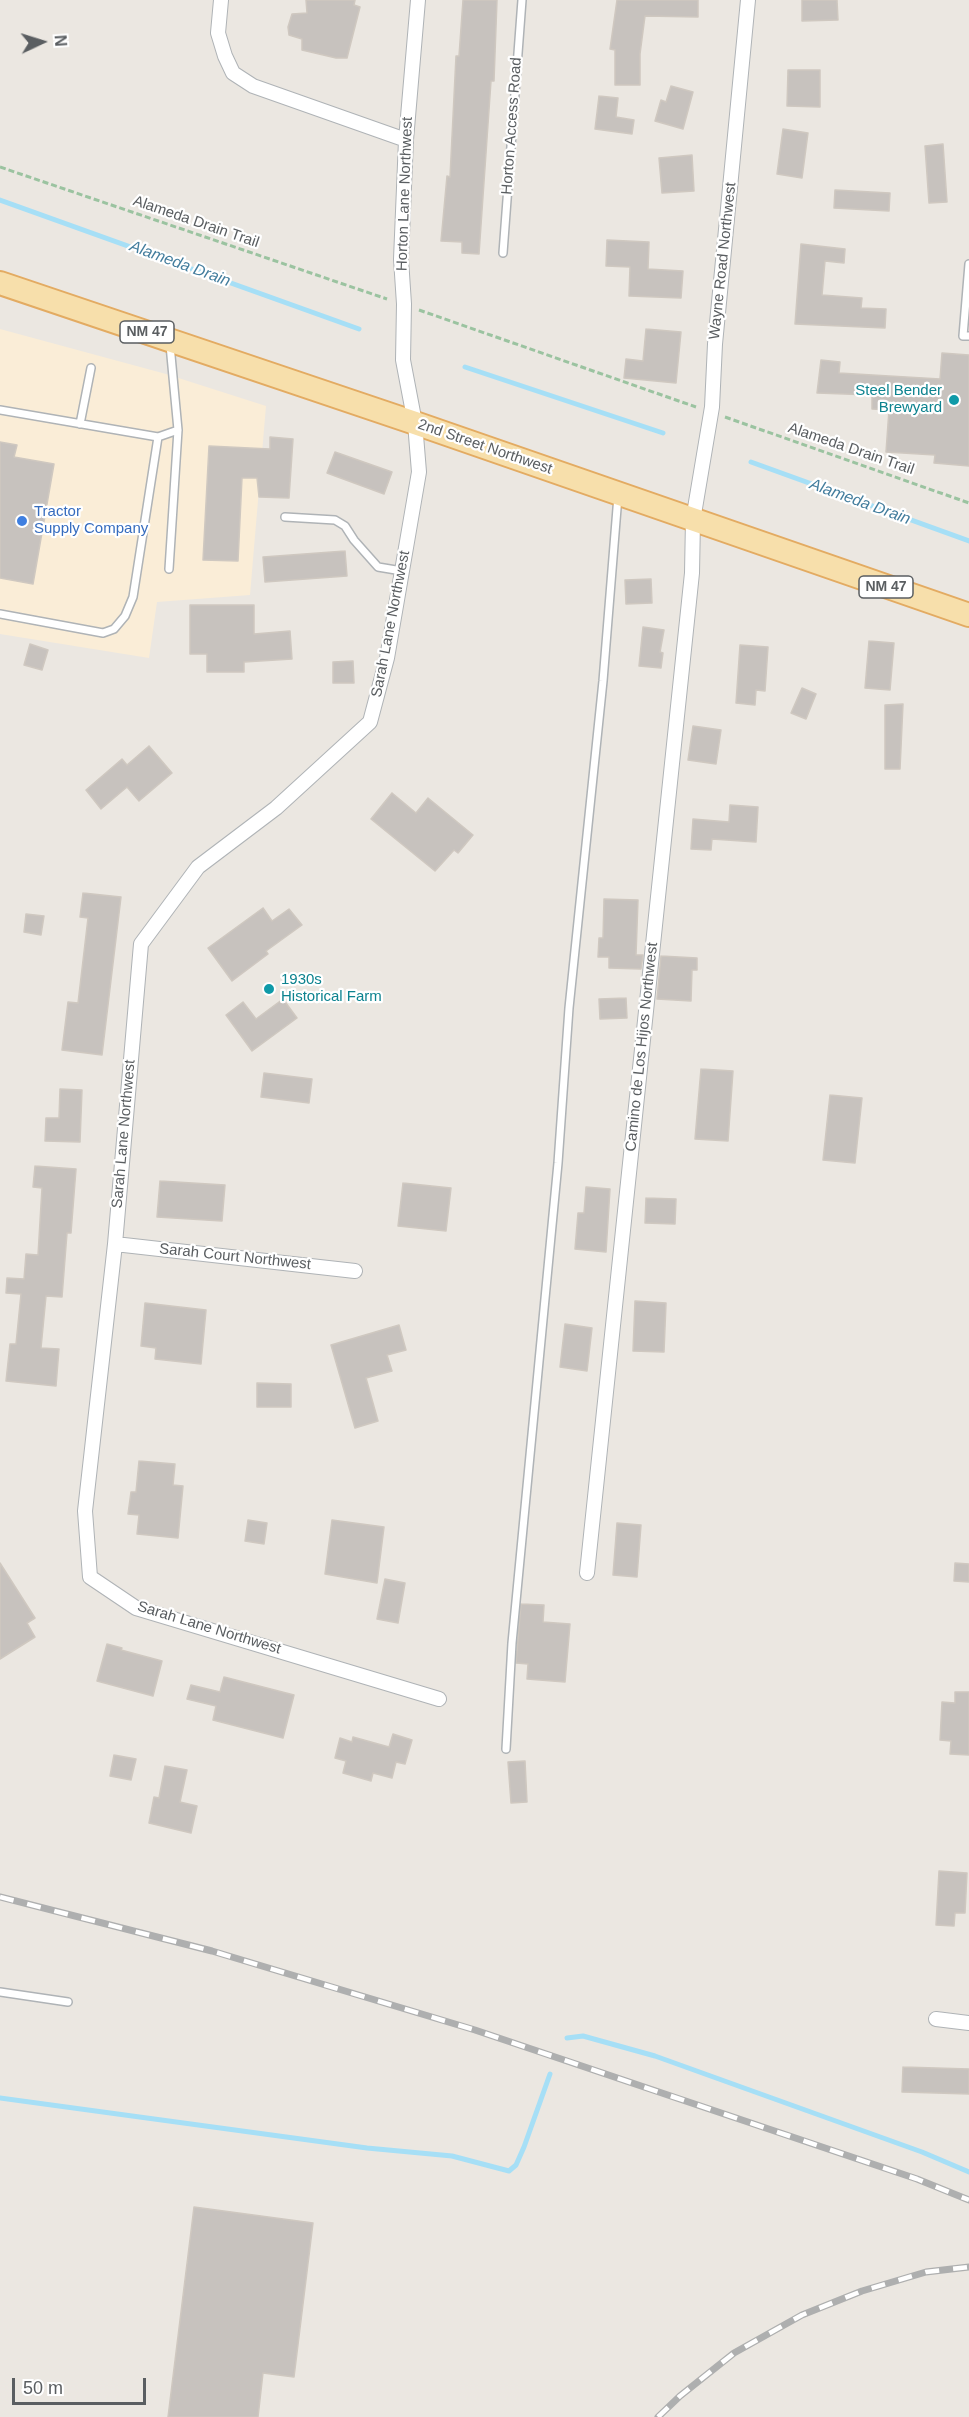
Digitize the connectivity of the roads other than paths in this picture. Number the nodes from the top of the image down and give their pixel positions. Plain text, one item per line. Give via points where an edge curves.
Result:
1 (221, 0) edge
2 (418, 0) edge
3 (522, 0) edge
4 (748, 0) edge
5 (406, 140) junction
6 (503, 253) dead end
7 (969, 264) edge
8 (0, 283) edge
9 (969, 336) edge
10 (169, 340) junction
11 (91, 368) dead end
12 (0, 410) edge
13 (415, 423) junction
14 (80, 424) junction
15 (178, 430) junction
16 (158, 438) junction
17 (618, 494) junction
18 (285, 517) dead end
19 (693, 520) junction
20 (169, 569) dead end
21 (402, 571) junction
22 (0, 614) edge
23 (969, 615) edge
24 (115, 1244) junction
25 (355, 1271) dead end
26 (586, 1573) dead end
27 (439, 1699) dead end
28 (506, 1749) dead end
29 (0, 1992) edge
30 (68, 2002) dead end
31 (936, 2019) dead end
32 (969, 2023) edge

1 - 5 street via 218,33 233,73 253,86
2 - 5 street, Horton Lane Northwest
3 - 6 lane, Horton Access Road
4 - 19 street, Wayne Road Northwest via 712,408
5 - 13 street, Horton Lane Northwest via 401,259 403,360
7 - 9 lane via 963,336
8 - 10 main road, 2nd Street Northwest / NM 47
10 - 13 main road, 2nd Street Northwest / NM 47
10 - 15 lane
11 - 14 lane
12 - 14 lane
13 - 17 main road, 2nd Street Northwest / NM 47
13 - 21 street, Sarah Lane Northwest via 419,472
14 - 16 lane
15 - 16 lane
15 - 20 lane
16 - 22 lane via 133,597 114,629 104,633
17 - 19 main road, 2nd Street Northwest / NM 47
17 - 28 lane via 512,1643
18 - 21 lane via 335,520 345,526 378,567
19 - 23 main road, 2nd Street Northwest / NM 47
19 - 26 street, Camino de Los Hijos Northwest via 689,597
21 - 24 street, Sarah Lane Northwest via 387,658 370,722 276,808 198,867 141,944
24 - 25 street, Sarah Court Northwest
24 - 27 street, Sarah Lane Northwest via 85,1511 90,1577 136,1608
29 - 30 lane
31 - 32 street

